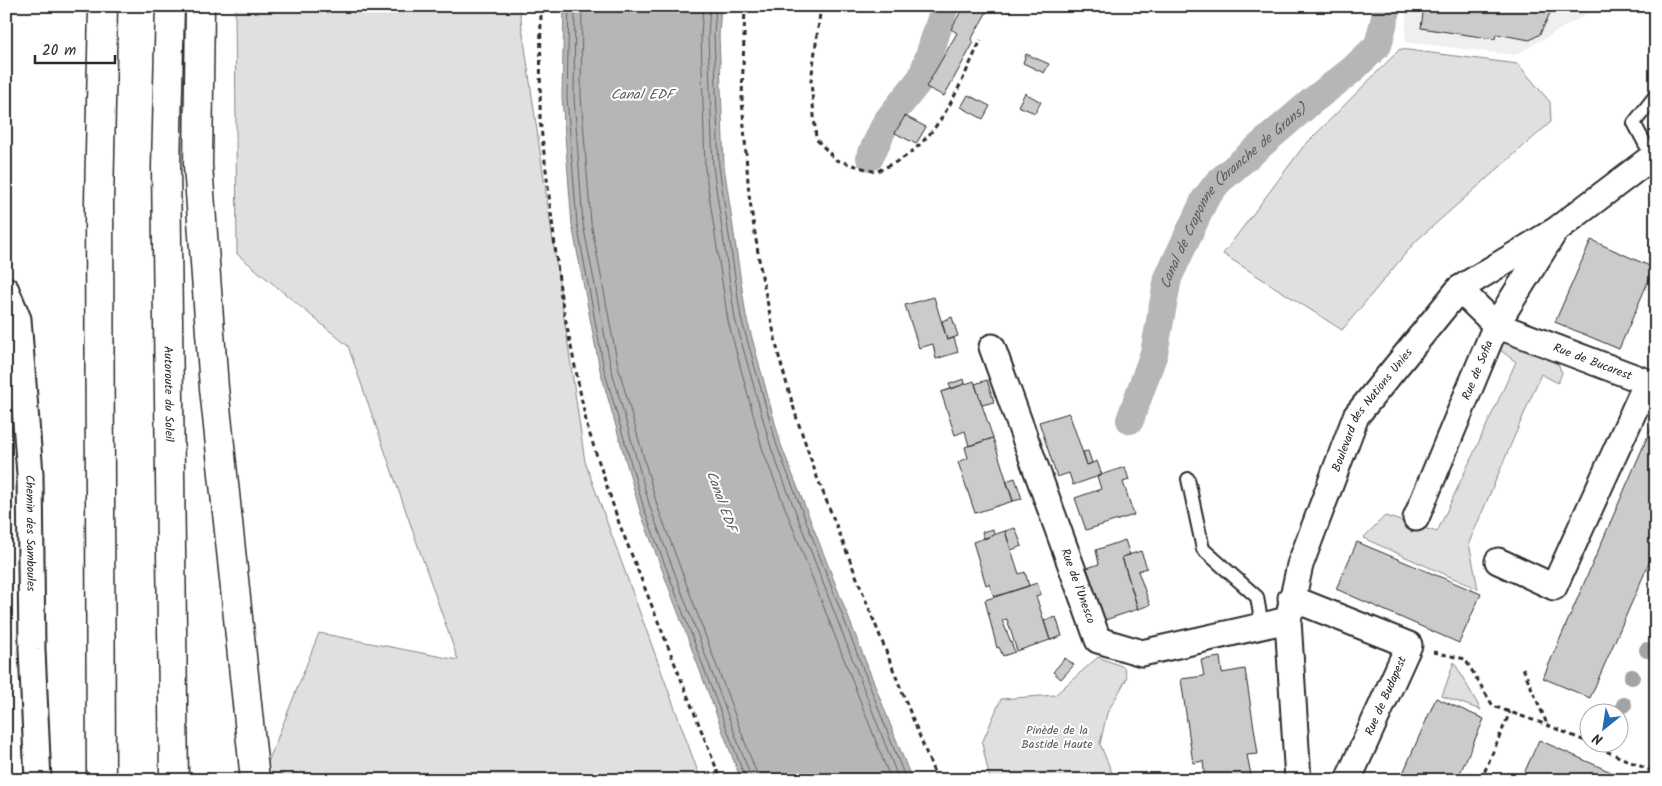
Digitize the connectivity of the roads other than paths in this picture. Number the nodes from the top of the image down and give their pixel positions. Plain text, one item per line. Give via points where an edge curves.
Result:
1 (103, 6) edge
2 (170, 6) edge
3 (200, 6) edge
4 (1656, 95) edge
5 (1654, 156) edge
6 (1556, 230) junction
7 (1459, 289) junction
8 (6, 290) edge
9 (1496, 325) junction
10 (992, 347) dead end
11 (1188, 479) dead end
12 (1416, 518) dead end
13 (1498, 561) dead end
14 (1290, 609) junction
15 (1262, 626) junction
16 (38, 780) edge
17 (101, 780) edge
18 (174, 780) edge
19 (255, 780) edge
20 (1298, 780) edge
21 (1348, 780) edge

1 - 17 highway via 99,202
2 - 18 highway, Autoroute du Soleil via 166,167
3 - 19 highway via 198,165 214,388
4 - 5 lane via 1634,123
5 - 6 street, Boulevard des Nations Unies
6 - 7 street, Boulevard des Nations Unies
6 - 9 street, Rue de Sofia
7 - 9 street, Rue de Bucarest
7 - 14 street, Boulevard des Nations Unies via 1356,416 1300,565
8 - 16 street, Chemin des Samboules via 18,319 30,474 32,650
9 - 12 street, Rue de Sofia
9 - 13 street, Rue de Bucarest via 1647,382 1554,588
10 - 15 street, Rue de l'Unesco via 1098,640 1142,653
11 - 15 lane via 1203,549 1257,597
14 - 15 street, Rue de l'Unesco
14 - 20 street, Boulevard des Nations Unies
14 - 21 street, Rue de Budapest via 1409,645

